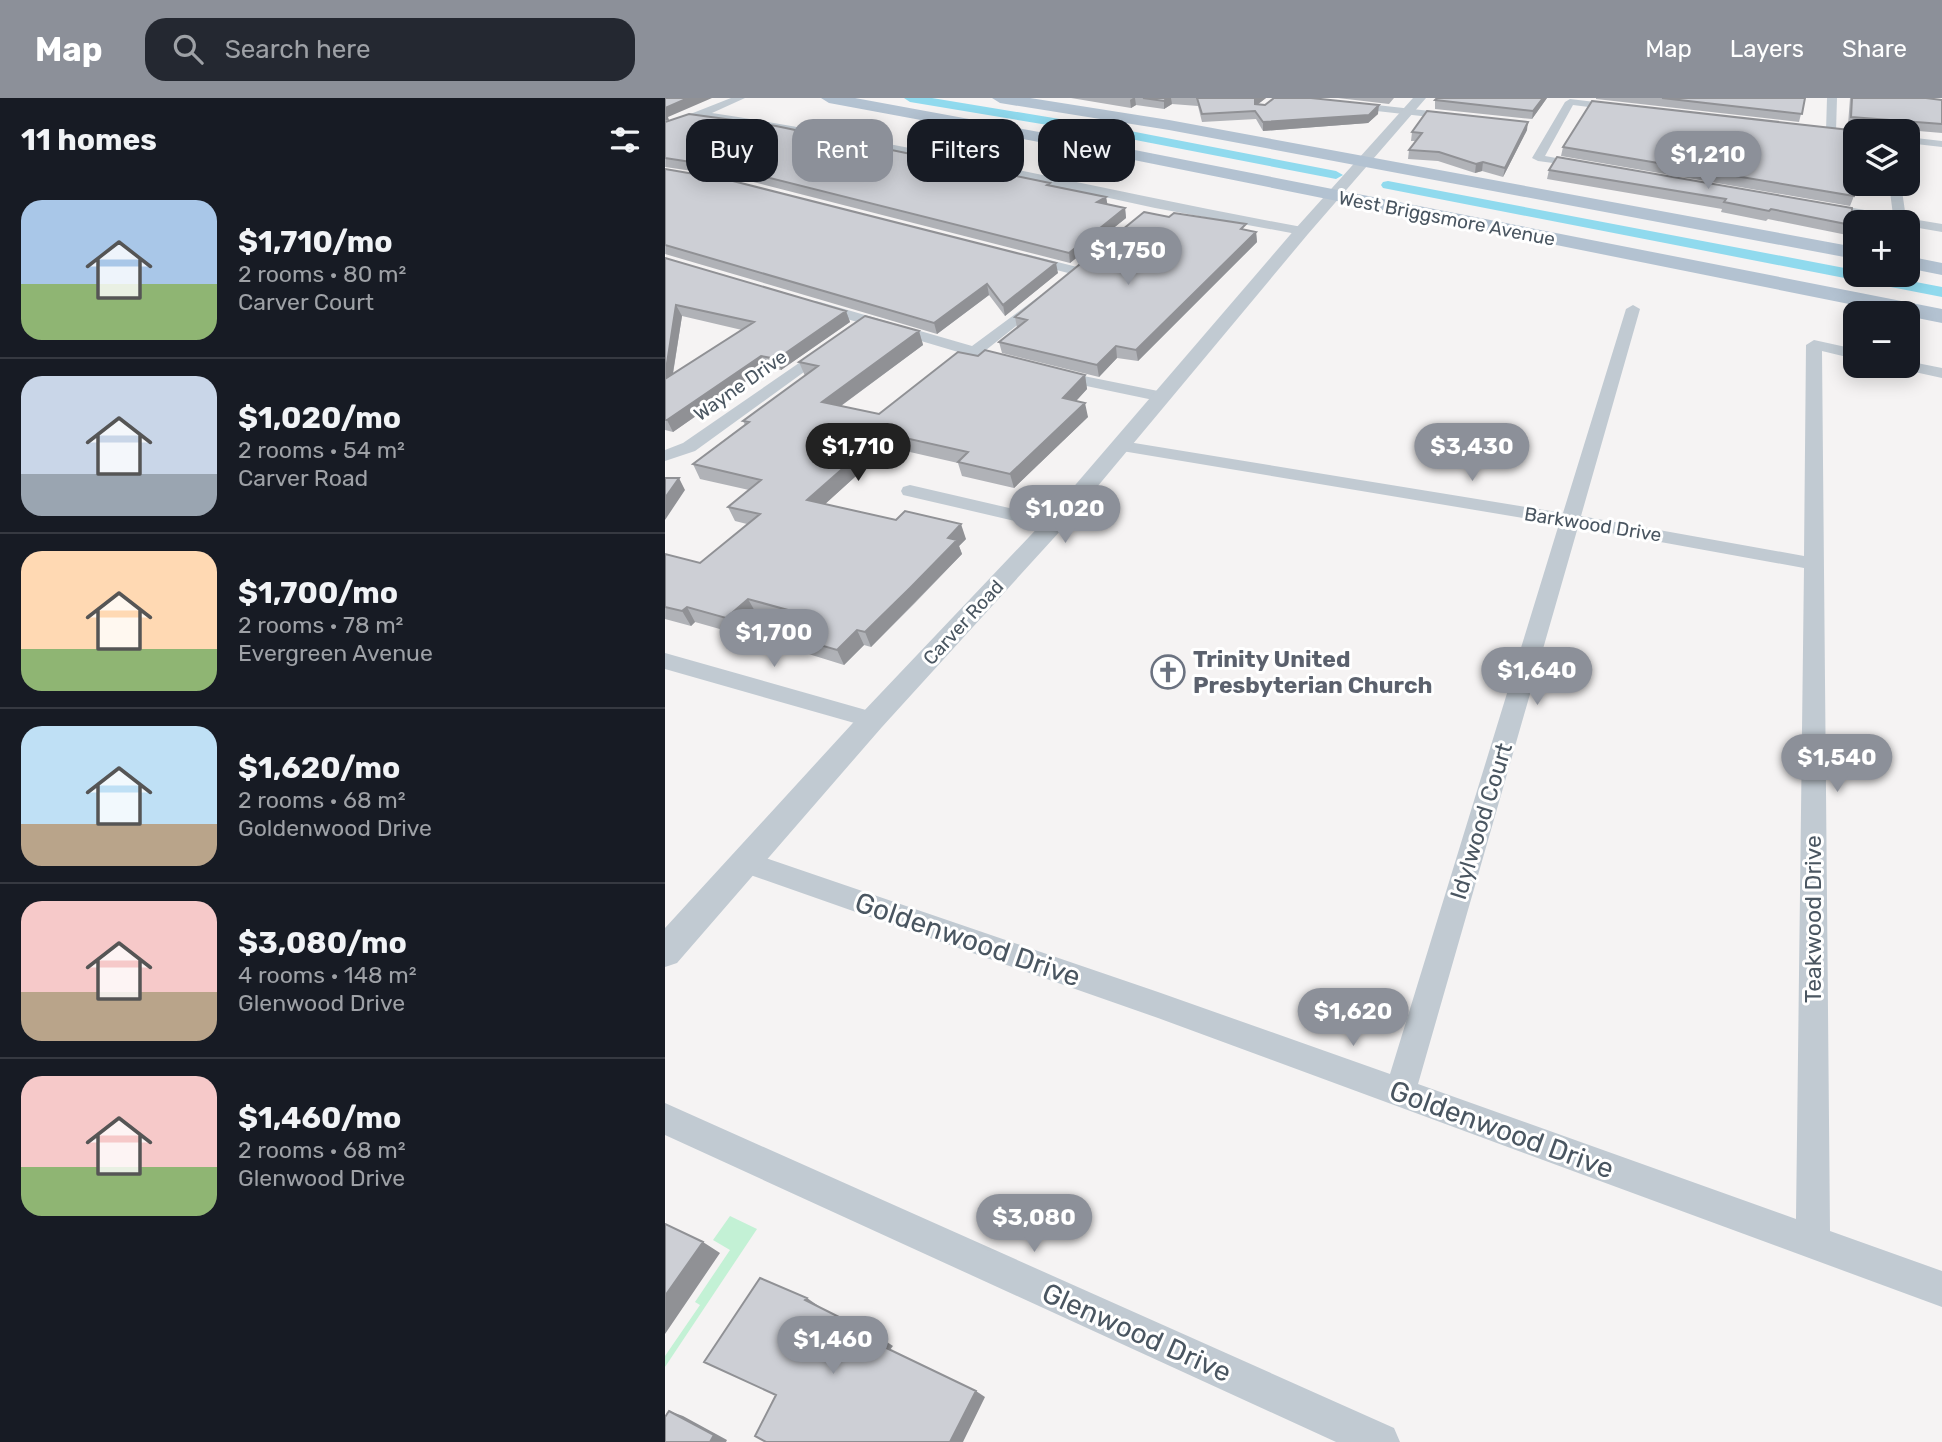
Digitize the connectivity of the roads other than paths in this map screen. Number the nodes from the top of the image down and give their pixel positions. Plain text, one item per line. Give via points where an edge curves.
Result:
1 (740, 98) edge
2 (829, 98) edge
3 (1000, 98) edge
4 (1287, 98) edge
5 (1832, 98) edge
6 (1414, 105) edge
7 (1625, 108) edge
8 (699, 114) junction
9 (1469, 118) edge
10 (1543, 127) dead end
11 (665, 128) edge
12 (1555, 128) junction
13 (1843, 132) edge
14 (1920, 141) edge
15 (1942, 144) edge
16 (1366, 161) junction
17 (1605, 169) edge
18 (1334, 195) junction
19 (1806, 204) edge
20 (1843, 210) edge
21 (1920, 224) edge
22 (1942, 228) edge
23 (1302, 231) junction
24 (1843, 251) edge
25 (1010, 254) edge
26 (1920, 265) edge
27 (1942, 269) edge
28 (799, 301) edge
29 (1633, 309) dead end
30 (1942, 316) edge
31 (866, 321) junction
32 (976, 351) junction
33 (1843, 351) edge
34 (1920, 369) edge
35 (1942, 373) edge
36 (1163, 397) junction
37 (1122, 446) junction
38 (668, 455) edge
39 (910, 491) dead end
40 (1570, 520) junction
41 (1054, 524) junction
42 (1814, 564) junction
43 (665, 661) edge
44 (872, 720) junction
45 (745, 862) junction
46 (665, 952) edge
47 (1400, 1092) junction
48 (665, 1119) edge
49 (1813, 1241) junction
50 (1942, 1289) edge
51 (1380, 1442) edge

1 - 8 street
2 - 18 main road, West Briggsmore Avenue
3 - 16 main road, West Briggsmore Avenue
4 - 6 street
5 - 13 street via 1825,130
6 - 9 street
6 - 16 street, Carver Road
7 - 12 street via 1570,102
8 - 11 street
8 - 23 street via 828,134 1150,208
10 - 12 street
12 - 17 street via 1538,158
14 - 15 street
16 - 18 street, Carver Road
16 - 24 main road, West Briggsmore Avenue
18 - 23 street, Carver Road
18 - 30 main road, West Briggsmore Avenue
19 - 20 street
21 - 22 street
23 - 36 street, Carver Road
25 - 32 street via 1071,275
26 - 27 main road
28 - 31 street
29 - 40 street, Idylwood Court
31 - 32 street
31 - 38 street, Wayne Drive via 689,447
32 - 36 street via 1034,370
33 - 42 street, Teakwood Drive via 1814,345
34 - 35 street
36 - 37 street, Carver Road
37 - 40 street, Barkwood Drive
37 - 41 street, Carver Road
39 - 41 street
40 - 42 street, Barkwood Drive
40 - 47 street, Idylwood Court
41 - 44 street, Carver Road
42 - 49 street, Teakwood Drive
43 - 44 street
44 - 45 street, Carver Road
45 - 46 street, Carver Road
45 - 47 street, Goldenwood Drive
47 - 49 street, Goldenwood Drive
48 - 51 street, Glenwood Drive
49 - 50 street, Goldenwood Drive

